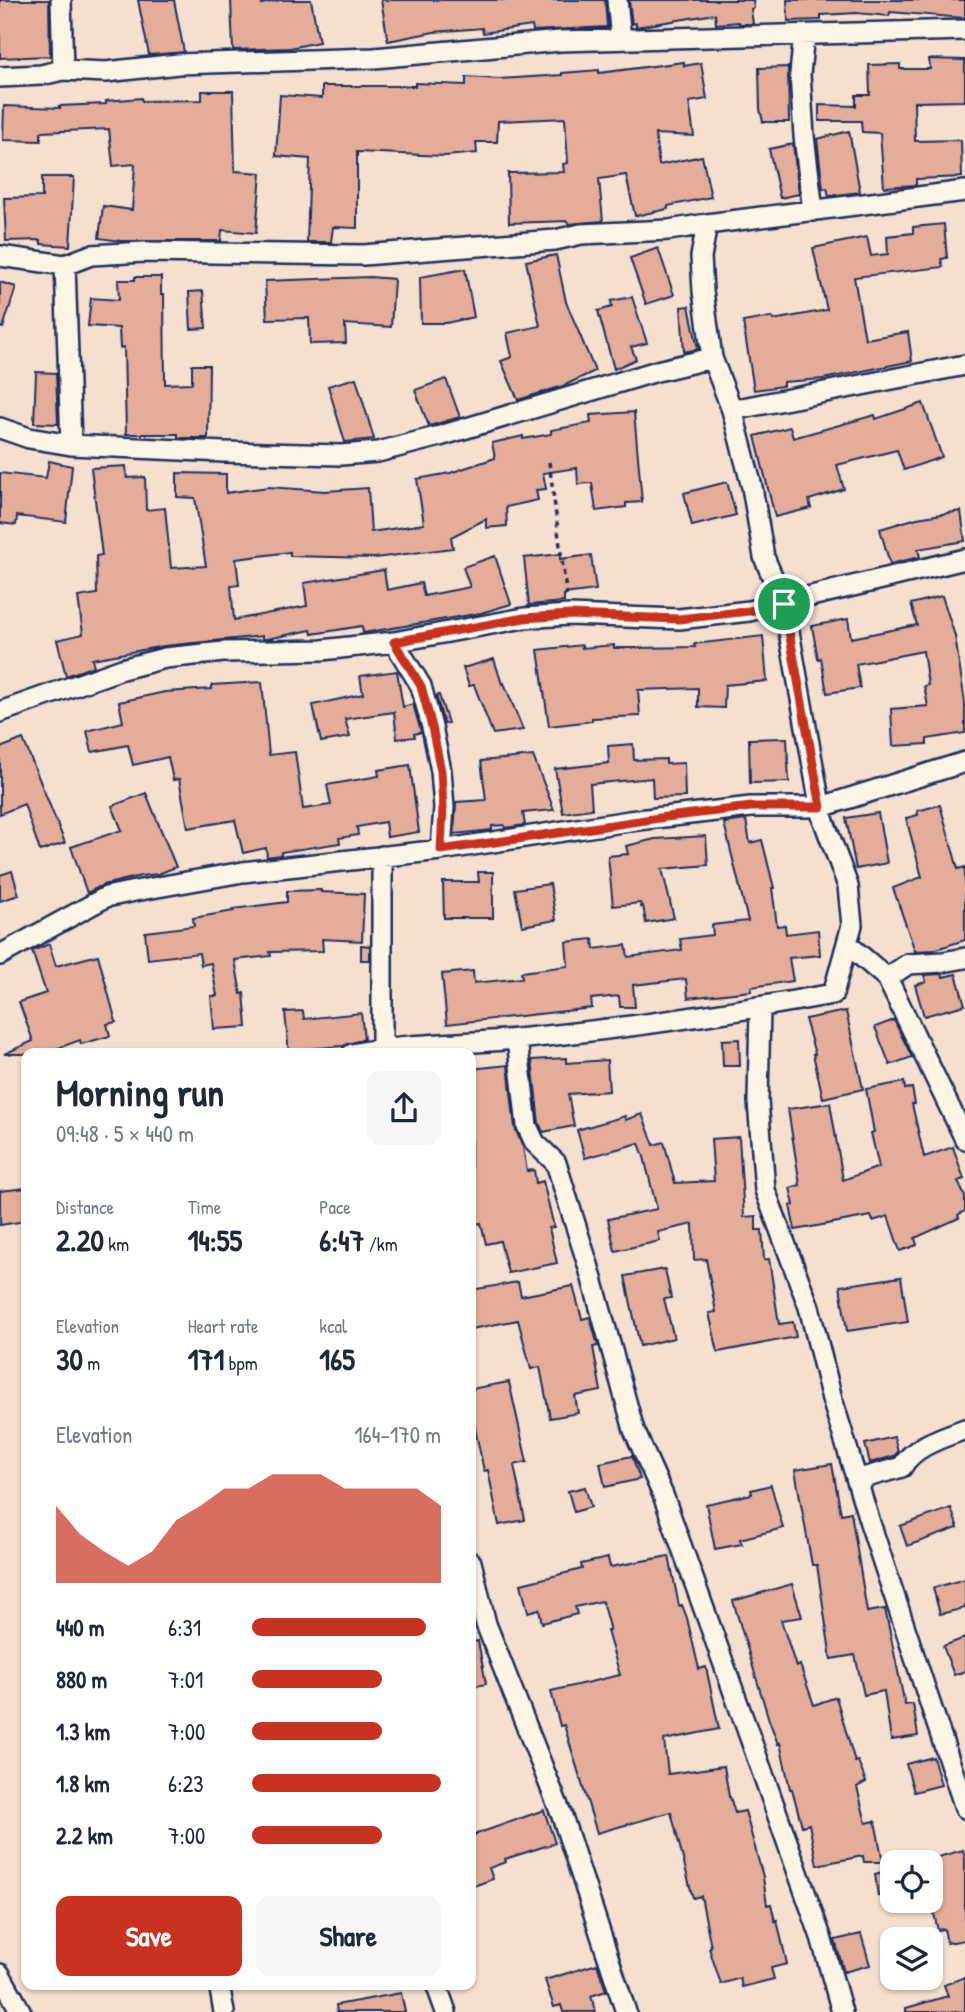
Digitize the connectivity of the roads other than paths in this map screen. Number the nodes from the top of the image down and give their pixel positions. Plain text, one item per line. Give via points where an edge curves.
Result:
1 (61, 0) edge
2 (617, 0) edge
3 (965, 30) edge
4 (808, 36) junction
5 (621, 39) junction
6 (63, 71) junction
7 (0, 77) edge
8 (965, 191) edge
9 (813, 211) junction
10 (707, 224) junction
11 (0, 256) edge
12 (65, 265) junction
13 (712, 358) junction
14 (965, 366) edge
15 (732, 410) junction
16 (0, 428) edge
17 (71, 445) junction
18 (965, 559) edge
19 (784, 604) junction
20 (394, 642) junction
21 (0, 712) edge
22 (965, 762) edge
23 (821, 807) junction
24 (441, 850) junction
25 (382, 856) junction
26 (847, 943) junction
27 (0, 955) edge
28 (965, 958) edge
29 (887, 978) junction
30 (760, 1007) junction
31 (517, 1039) junction
32 (382, 1048) edge
33 (416, 1048) edge
34 (965, 1139) edge
35 (965, 1429) edge
36 (860, 1487) junction
37 (476, 1608) edge
38 (478, 1626) edge
39 (965, 1808) edge
40 (0, 1974) edge
41 (220, 1990) edge
42 (438, 1990) edge
43 (21, 2012) edge
44 (224, 2012) edge
45 (446, 2012) edge
46 (626, 2012) edge
47 (842, 2012) edge

1 - 6 street
2 - 5 street
3 - 4 street
4 - 5 street
4 - 9 street via 800,75
5 - 6 street via 374,58
6 - 7 street
8 - 9 street
9 - 10 street
10 - 12 street via 363,255 145,252 91,255
10 - 13 street via 701,257
11 - 12 street
12 - 17 street
13 - 15 street
13 - 17 street via 378,452 341,455
14 - 15 street
15 - 19 street via 764,557
16 - 17 street
18 - 19 street
19 - 20 street via 679,619 524,618
19 - 23 street
20 - 21 street via 165,659 122,669
20 - 24 street via 421,686 432,727 441,771
22 - 23 street
23 - 24 street via 751,807 678,815
23 - 26 street via 848,886 852,925
24 - 25 street
25 - 27 street via 243,872 106,897
25 - 32 street
26 - 29 street
26 - 30 street via 833,994
28 - 29 street via 908,964
29 - 34 street
30 - 31 street
30 - 36 street via 758,1101 765,1191 809,1307
31 - 33 street
31 - 47 street via 527,1126 535,1143 556,1163 634,1430 663,1495 727,1672 821,1937
35 - 36 street via 934,1441 906,1459 902,1467 863,1478
36 - 39 street
37 - 38 street
38 - 46 street via 562,1816
40 - 43 street
41 - 44 street
42 - 45 street

